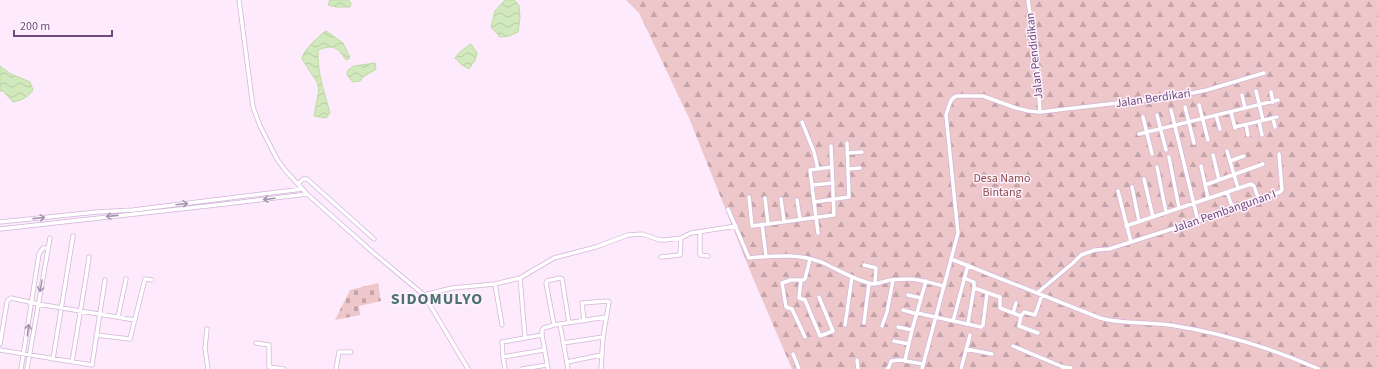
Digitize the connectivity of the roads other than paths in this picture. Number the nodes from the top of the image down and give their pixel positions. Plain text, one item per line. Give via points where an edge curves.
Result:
1 (239, 0) edge
2 (1028, 0) edge
3 (1264, 73) dead end
4 (1256, 91) dead end
5 (1271, 92) dead end
6 (1242, 95) dead end
7 (1278, 100) dead end
8 (1273, 102) junction
9 (1199, 105) dead end
10 (1259, 105) junction
11 (1185, 107) dead end
12 (1245, 108) junction
13 (1171, 110) dead end
14 (1040, 112) junction
15 (1231, 112) junction
16 (1157, 115) dead end
17 (1216, 115) junction
18 (1143, 117) dead end
19 (1202, 119) junction
20 (1261, 121) junction
21 (802, 122) dead end
22 (1188, 122) junction
23 (1246, 125) junction
24 (1175, 126) junction
25 (1276, 127) dead end
26 (1160, 129) junction
27 (1220, 129) dead end
28 (1146, 132) junction
29 (1139, 134) dead end
30 (1248, 135) dead end
31 (1262, 135) dead end
32 (1208, 140) dead end
33 (1194, 143) dead end
34 (847, 144) dead end
35 (830, 146) dead end
36 (1166, 150) dead end
37 (1228, 151) dead end
38 (862, 152) dead end
39 (847, 153) junction
40 (1152, 154) dead end
41 (1279, 154) dead end
42 (1213, 155) dead end
43 (1244, 156) dead end
44 (1169, 158) dead end
45 (1230, 161) junction
46 (1264, 164) dead end
47 (1201, 166) dead end
48 (832, 167) junction
49 (1157, 167) dead end
50 (860, 168) dead end
51 (818, 169) junction
52 (848, 169) junction
53 (1234, 174) junction
54 (1144, 178) dead end
55 (1219, 180) junction
56 (833, 183) junction
57 (298, 184) junction
58 (1205, 185) junction
59 (812, 186) junction
60 (1132, 187) dead end
61 (1238, 188) junction
62 (303, 190) junction
63 (1118, 191) dead end
64 (1227, 192) junction
65 (307, 194) junction
66 (749, 197) dead end
67 (765, 198) dead end
68 (1208, 198) junction
69 (781, 199) dead end
70 (833, 199) junction
71 (797, 200) dead end
72 (1259, 200) junction
73 (196, 202) junction
74 (814, 202) junction
75 (1193, 203) junction
76 (197, 208) junction
77 (1179, 208) junction
78 (728, 209) dead end
79 (1233, 209) junction
80 (97, 212) junction
81 (1166, 212) junction
82 (816, 217) junction
83 (1153, 217) junction
84 (97, 218) junction
85 (800, 219) junction
86 (784, 221) junction
87 (1139, 221) junction
88 (1198, 221) junction
89 (0, 222) edge
90 (768, 223) junction
91 (762, 224) junction
92 (736, 226) junction
93 (1126, 226) junction
94 (0, 229) edge
95 (700, 232) junction
96 (818, 233) dead end
97 (74, 236) dead end
98 (50, 238) dead end
99 (680, 238) junction
100 (374, 239) dead end
101 (1131, 242) junction
102 (48, 248) junction
103 (708, 256) dead end
104 (766, 256) junction
105 (88, 257) dead end
106 (661, 257) dead end
107 (810, 259) junction
108 (951, 259) junction
109 (864, 265) dead end
110 (968, 265) junction
111 (520, 278) junction
112 (852, 278) junction
113 (964, 278) junction
114 (126, 279) dead end
115 (105, 280) dead end
116 (152, 280) dead end
117 (801, 280) junction
118 (893, 280) junction
119 (926, 281) junction
120 (495, 284) junction
121 (869, 284) junction
122 (875, 284) junction
123 (943, 286) junction
124 (974, 288) junction
125 (987, 293) junction
126 (1037, 293) junction
127 (424, 295) junction
128 (908, 295) dead end
129 (1042, 295) junction
130 (819, 297) dead end
131 (921, 298) junction
132 (32, 302) junction
133 (1016, 303) dead end
134 (38, 304) junction
135 (61, 308) junction
136 (903, 310) dead end
137 (81, 312) junction
138 (917, 313) junction
139 (1013, 313) junction
140 (99, 314) junction
141 (1035, 315) junction
142 (1021, 316) junction
143 (118, 317) junction
144 (606, 317) junction
145 (935, 317) junction
146 (1040, 317) dead end
147 (135, 320) junction
148 (584, 320) junction
149 (952, 321) junction
150 (569, 323) junction
151 (864, 323) dead end
152 (968, 323) junction
153 (560, 324) junction
154 (502, 325) dead end
155 (554, 325) junction
156 (845, 325) dead end
157 (882, 326) dead end
158 (898, 326) dead end
159 (207, 329) dead end
160 (912, 330) junction
161 (1038, 333) dead end
162 (96, 335) junction
163 (542, 335) junction
164 (970, 335) dead end
165 (525, 337) junction
166 (603, 337) junction
167 (805, 337) dead end
168 (894, 340) dead end
169 (256, 343) dead end
170 (563, 343) junction
171 (963, 343) dead end
172 (0, 344) edge
173 (909, 344) junction
174 (1013, 346) dead end
175 (967, 347) junction
176 (0, 350) edge
177 (544, 350) junction
178 (351, 352) dead end
179 (25, 353) junction
180 (30, 354) junction
181 (793, 354) dead end
182 (992, 354) dead end
183 (601, 355) junction
184 (503, 357) junction
185 (53, 359) junction
186 (857, 360) dead end
187 (905, 360) junction
188 (72, 362) junction
189 (567, 362) junction
190 (923, 364) junction
191 (548, 367) edge
192 (1063, 368) edge
193 (1071, 368) dead end
194 (22, 369) edge
195 (27, 369) edge
196 (208, 369) edge
197 (284, 369) edge
198 (336, 369) edge
199 (468, 369) edge
200 (505, 369) edge
201 (522, 369) edge
202 (568, 369) edge
203 (601, 369) edge
204 (799, 369) edge
205 (858, 369) edge
206 (887, 369) edge
207 (922, 369) edge
208 (961, 369) edge
209 (1319, 369) edge

1 - 57 street via 256,116 277,159
2 - 14 street, Jalan Pendidikan via 1036,52
3 - 14 street, Jalan Berdikari via 1178,96
4 - 10 street
5 - 8 street
6 - 12 street
7 - 8 street
8 - 10 street
9 - 19 street
10 - 12 street
10 - 20 street
11 - 22 street
12 - 15 street
13 - 24 street
14 - 108 street, Jalan Berdikari via 1016,108 983,96 957,96 952,99 946,115 958,233
15 - 17 street
15 - 23 street via 1235,128
16 - 26 street
17 - 19 street
17 - 27 street
18 - 28 street
19 - 22 street
19 - 32 street
20 - 23 street
20 - 25 street via 1275,117
20 - 31 street
21 - 51 street
22 - 24 street
22 - 33 street
23 - 30 street
24 - 26 street
24 - 75 street
26 - 28 street
26 - 36 street
28 - 29 street
28 - 40 street
34 - 39 street
35 - 48 street
37 - 45 street
38 - 39 street
39 - 52 street
41 - 72 street, Jalan Pembangunan I via 1282,191
42 - 55 street
43 - 45 street
44 - 77 street
45 - 53 street
46 - 53 street
47 - 58 street
48 - 51 street
48 - 56 street
49 - 81 street
50 - 52 street
51 - 59 street via 810,170
52 - 70 street via 849,197
53 - 55 street
53 - 61 street
54 - 83 street
55 - 58 street
56 - 59 street
56 - 70 street
57 - 62 street
57 - 100 street via 306,179
58 - 68 street
59 - 74 street
60 - 87 street
61 - 64 street
61 - 72 street via 1253,184
62 - 65 street
62 - 73 street
63 - 93 street
64 - 68 street
64 - 79 street
65 -> 76 street
65 - 127 street
66 - 91 street via 752,226
67 - 90 street
68 - 75 street
69 - 86 street
70 - 74 street
70 - 82 street via 834,215
71 - 85 street
72 - 79 street, Jalan Pembangunan I
73 - 76 street
80 -> 73 street
74 - 82 street
75 - 77 street
75 - 88 street
76 -> 84 street
77 - 81 street
78 - 92 street
79 - 88 street, Jalan Pembangunan I
80 - 84 street
89 -> 80 street
81 - 83 street
82 - 85 street
82 - 96 street
83 - 87 street
84 - 94 street
85 - 86 street
86 - 90 street
87 - 93 street
88 - 101 street, Jalan Pembangunan I
90 - 91 street
91 - 104 street
92 - 95 street
92 - 104 street via 749,258
93 - 101 street
95 - 99 street
95 - 103 street via 700,255
97 - 135 street
98 - 102 street
99 - 106 street via 680,255
99 - 111 street via 660,240 646,235 628,234 596,247 554,258
101 - 126 street, Jalan Pembangunan I via 1081,255
102 - 132 street via 43,248 39,254
102 -> 134 street
104 - 107 street via 781,255
105 - 137 street
107 - 112 street via 822,262
107 - 117 street via 805,279
108 - 110 street
108 - 123 street
109 - 122 street via 876,268
110 - 113 street
110 - 126 street
111 - 120 street
111 - 165 street
112 - 121 street
112 - 156 street
113 - 124 street via 974,282
113 - 149 street
114 - 143 street
115 - 140 street
116 - 147 street via 145,279
117 - 130 street via 799,298 805,300 820,336 833,331
117 - 167 street via 782,283 786,307 792,309
118 - 119 street
118 - 122 street
118 - 157 street
119 - 123 street
119 - 131 street
120 - 127 street via 452,288
120 - 154 street
121 - 122 street
121 - 151 street
123 - 145 street
124 - 125 street
124 - 152 street
125 - 139 street via 1001,297 1000,308
125 - 152 street via 983,325 979,327
126 - 129 street
127 - 199 street
128 - 131 street
129 - 141 street
129 - 209 street via 1109,321 1158,323 1231,337 1271,349
131 - 138 street
132 - 134 street
132 - 172 street via 11,298 8,300
179 -> 132 street
133 - 139 street
134 - 135 street
134 - 180 street
135 - 137 street
135 - 185 street
136 - 138 street
137 - 140 street
137 - 188 street
138 - 145 street
138 - 160 street
139 - 142 street
140 - 143 street
140 - 162 street
141 - 142 street via 1024,312
141 - 146 street
142 - 161 street via 1020,326
143 - 147 street
144 - 148 street
144 - 148 street via 608,300 583,303 581,305
144 - 166 street
145 - 149 street
145 - 190 street
147 - 162 street via 131,338 128,340
148 - 150 street
149 - 152 street
150 - 153 street
150 - 155 street via 560,278 546,283
153 - 155 street
153 - 170 street
155 - 163 street via 543,328
158 - 160 street
159 - 196 street via 205,348
160 - 173 street
162 - 188 street via 92,365
163 - 165 street
163 - 177 street
164 - 175 street
165 - 184 street via 502,342
166 - 170 street
166 - 183 street
168 - 173 street
169 - 197 street via 269,344 269,367
170 - 189 street
171 - 175 street
173 - 187 street
174 - 192 street
175 - 182 street
175 - 208 street
176 - 179 street
177 - 184 street
177 - 191 street
178 - 198 street via 339,352
179 - 180 street
179 - 194 street
180 - 185 street
180 - 195 street
181 - 204 street
183 - 189 street
183 - 203 street
184 - 200 street
185 - 188 street
186 - 205 street
187 - 190 street
187 - 206 street via 891,361
189 - 202 street
190 - 207 street
191 - 201 street
192 - 193 street

